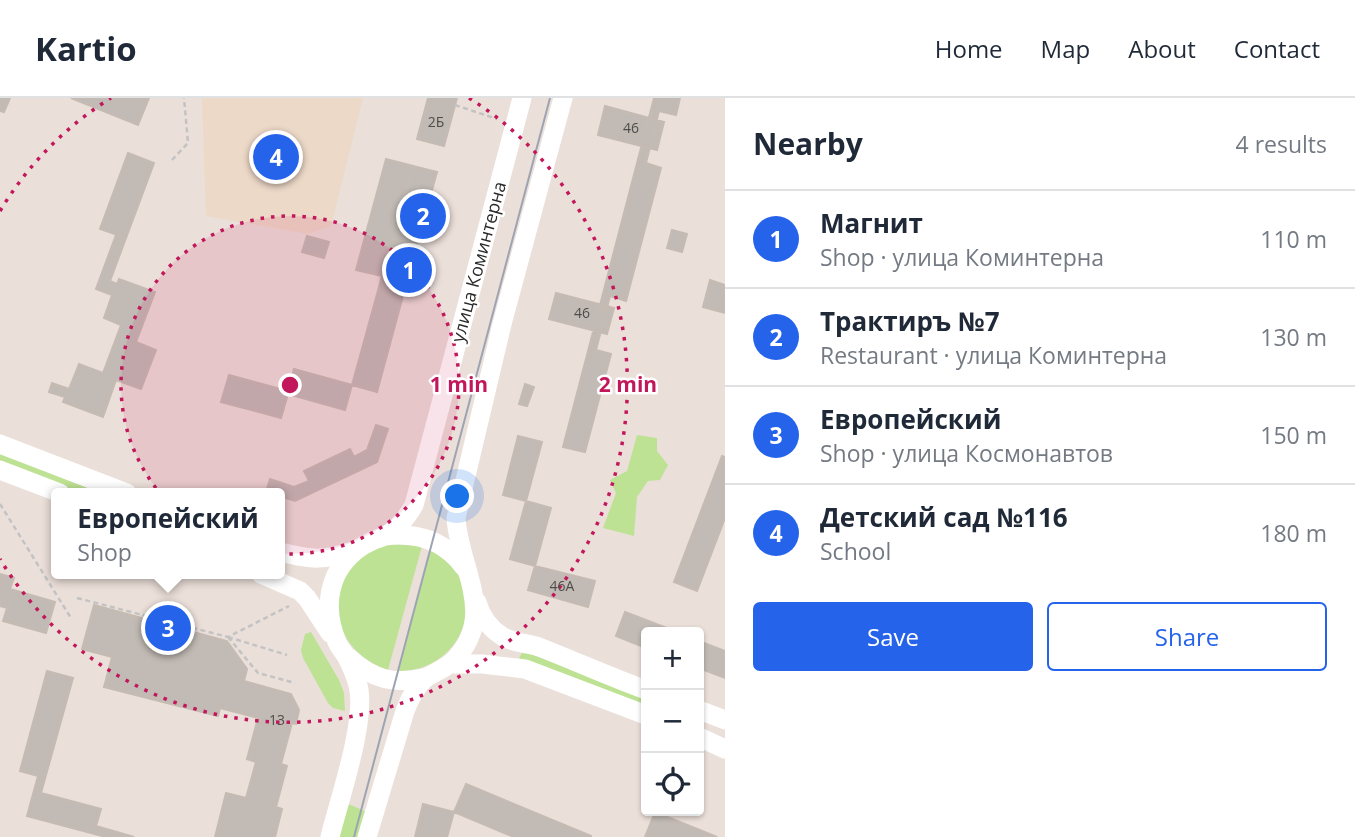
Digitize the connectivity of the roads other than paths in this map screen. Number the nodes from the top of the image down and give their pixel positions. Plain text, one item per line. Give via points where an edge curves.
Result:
1 (522, 98) edge
2 (563, 98) edge
3 (0, 444) edge
4 (0, 470) edge
5 (114, 488) edge
6 (51, 490) edge
7 (385, 536) junction
8 (357, 550) junction
9 (285, 553) edge
10 (272, 579) edge
11 (473, 587) junction
12 (338, 643) junction
13 (450, 664) junction
14 (427, 677) junction
15 (644, 690) edge
16 (704, 712) edge
17 (641, 713) edge
18 (725, 720) edge
19 (704, 739) edge
20 (725, 749) edge
21 (330, 837) edge
22 (367, 837) edge

1 - 7 street, улица Коминтерна via 414,505
2 - 11 street via 456,518
3 - 5 street
4 - 6 street
7 - 8 street, улица Коминтерна
7 - 11 street via 416,536 446,548 467,572
8 - 9 street via 316,559
8 - 12 street, улица Коминтерна via 337,573 329,601
10 - 12 street via 300,591
11 - 13 street via 473,630
11 - 15 street via 482,616 505,639 536,646
12 - 14 street via 348,658 376,676 402,682
12 - 21 street, улица Коминтерна via 354,674 360,700 356,738
13 - 14 street
13 - 17 street via 525,669
14 - 22 street via 408,702
16 - 18 street
19 - 20 street

